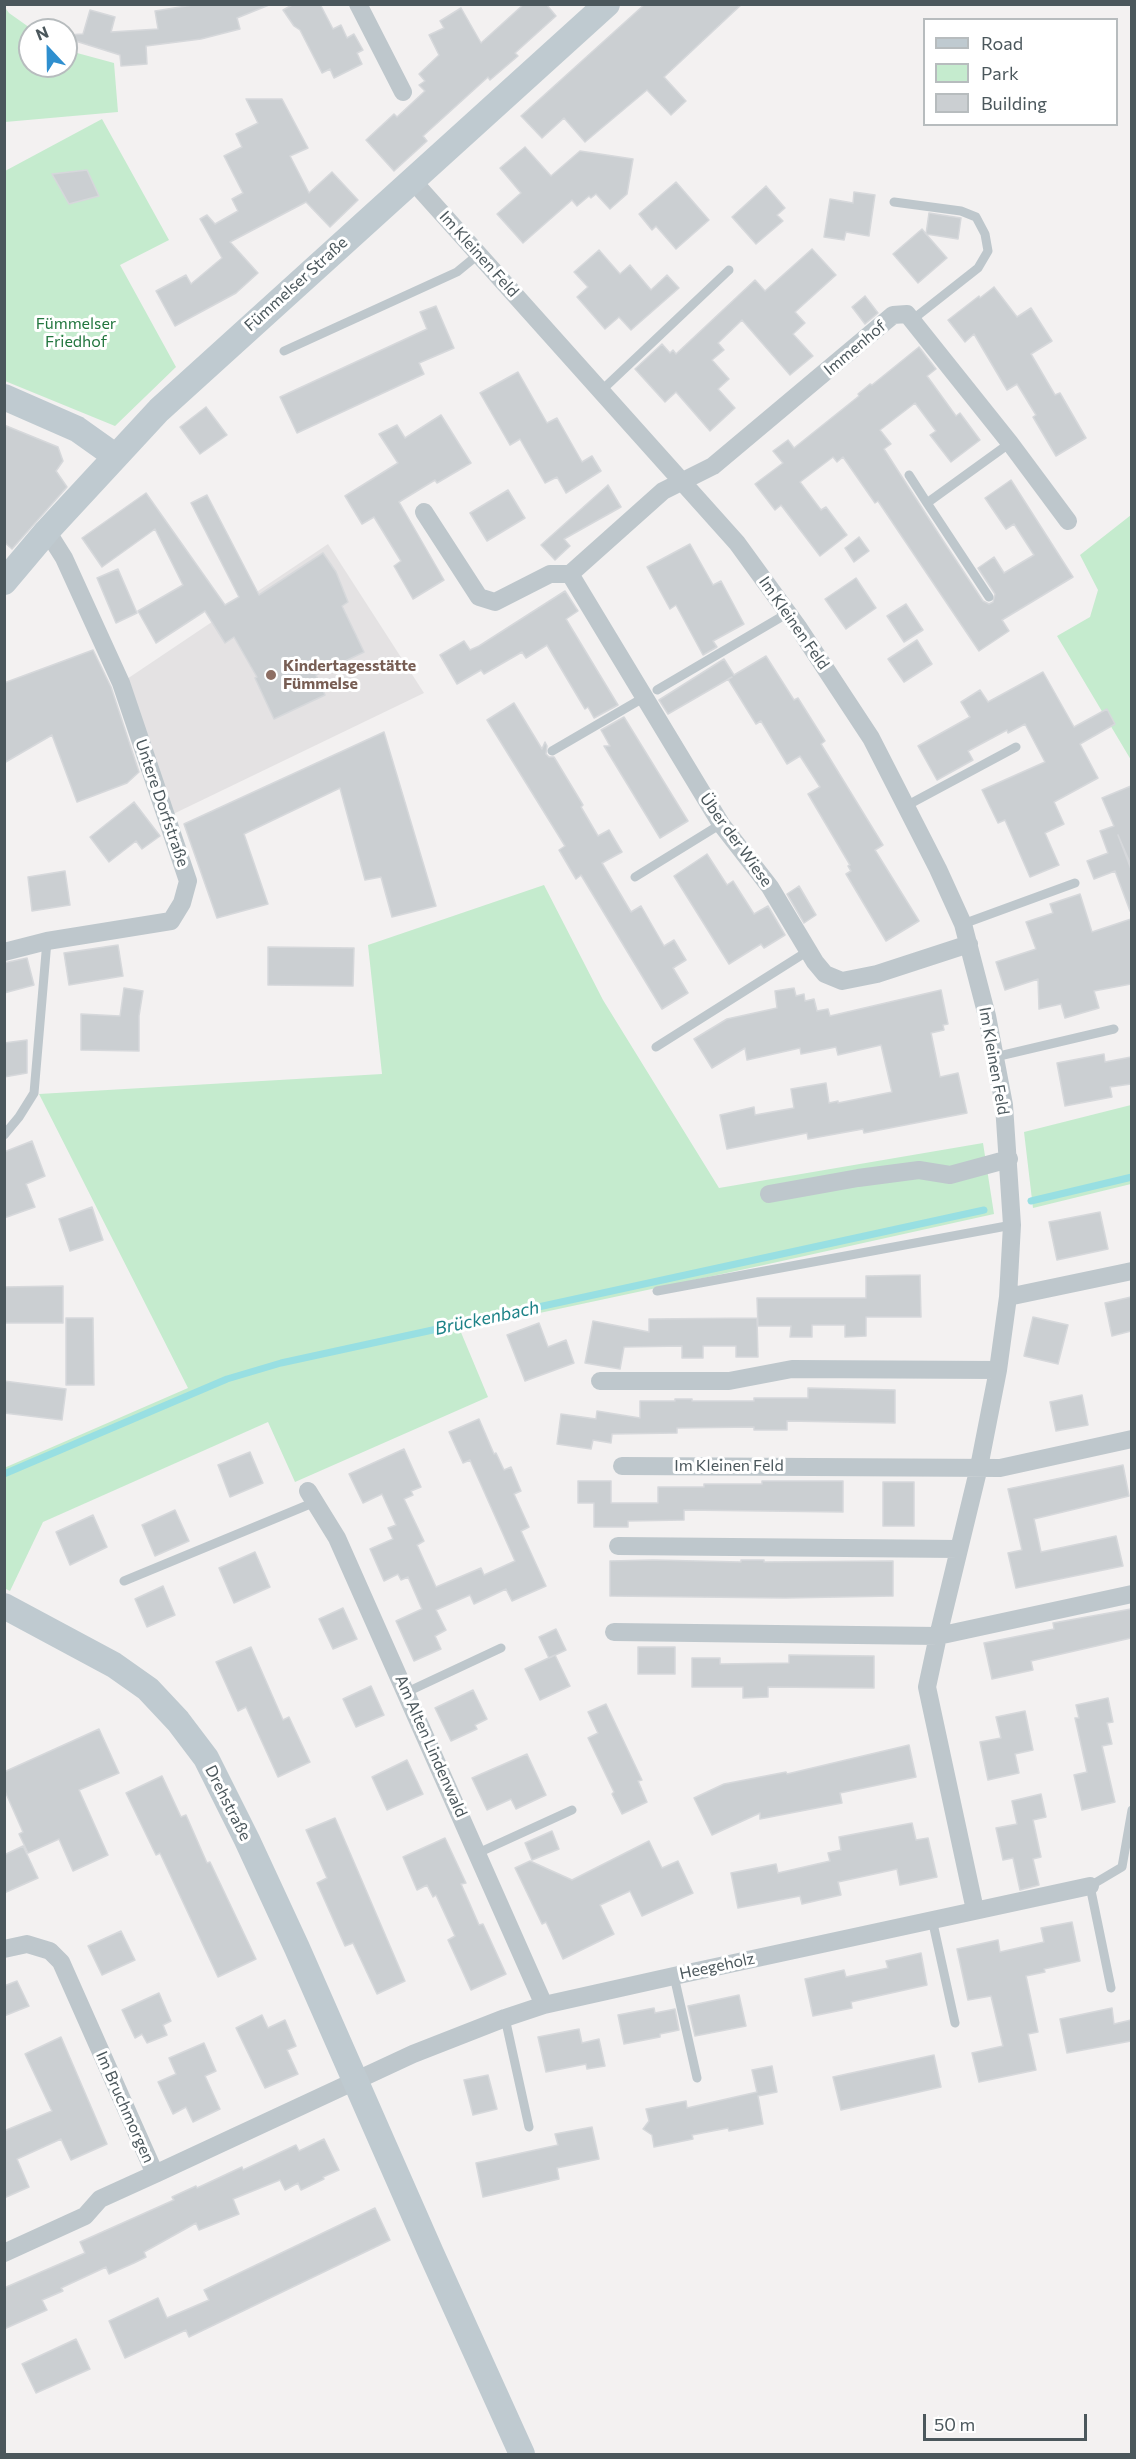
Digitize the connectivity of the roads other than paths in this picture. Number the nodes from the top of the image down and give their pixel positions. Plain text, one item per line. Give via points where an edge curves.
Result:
1 (358, 4) edge
2 (607, 4) edge
3 (403, 92) dead end
4 (412, 180) junction
5 (894, 202) dead end
6 (479, 254) junction
7 (729, 270) dead end
8 (912, 320) junction
9 (284, 351) dead end
10 (602, 390) junction
11 (4, 397) edge
12 (1010, 443) junction
13 (115, 456) junction
14 (909, 475) dead end
15 (683, 481) junction
16 (927, 503) junction
17 (424, 512) dead end
18 (1068, 521) dead end
19 (47, 531) junction
20 (570, 574) junction
21 (4, 582) edge
22 (989, 597) dead end
23 (788, 612) junction
24 (650, 694) junction
25 (1017, 747) dead end
26 (552, 751) dead end
27 (906, 806) junction
28 (721, 824) junction
29 (635, 877) dead end
30 (1075, 883) dead end
31 (963, 924) junction
32 (47, 941) junction
33 (969, 944) junction
34 (808, 951) junction
35 (4, 952) edge
36 (1114, 1029) dead end
37 (656, 1047) dead end
38 (995, 1057) junction
39 (4, 1135) edge
40 (1009, 1159) junction
41 (768, 1194) dead end
42 (1012, 1225) junction
43 (1131, 1271) edge
44 (657, 1291) dead end
45 (1008, 1297) junction
46 (998, 1370) junction
47 (600, 1381) dead end
48 (1131, 1439) edge
49 (622, 1466) dead end
50 (979, 1467) junction
51 (311, 1496) joint
52 (618, 1546) dead end
53 (959, 1549) junction
54 (124, 1581) dead end
55 (1131, 1594) edge
56 (4, 1606) edge
57 (614, 1632) dead end
58 (938, 1636) junction
59 (501, 1648) dead end
60 (406, 1692) junction
61 (1131, 1809) edge
62 (572, 1810) dead end
63 (478, 1853) junction
64 (1090, 1886) junction
65 (975, 1910) junction
66 (932, 1919) junction
67 (4, 1949) edge
68 (674, 1976) junction
69 (1111, 1988) dead end
70 (544, 2006) junction
71 (504, 2018) junction
72 (955, 2023) dead end
73 (697, 2078) dead end
74 (356, 2082) junction
75 (529, 2127) dead end
76 (155, 2174) junction
77 (4, 2253) edge
78 (522, 2454) edge

1 - 3 street
2 - 4 street, Fümmelser Straße
4 - 6 street, Im Kleinen Feld
4 - 13 street, Fümmelser Straße via 187,383
5 - 8 lane via 960,211 976,217 988,251 978,268
6 - 9 lane via 457,272
6 - 10 street, Im Kleinen Feld
7 - 10 lane
8 - 12 street
8 - 15 street, Immenhof via 907,314 893,315 713,466
10 - 15 street, Im Kleinen Feld
11 - 13 street via 77,429
12 - 16 lane
12 - 18 street
13 - 19 street, Fümmelser Straße
14 - 16 lane
15 - 20 street via 663,491
15 - 23 street, Im Kleinen Feld via 737,543
16 - 22 lane
17 - 20 street via 479,597 495,602 550,574
19 - 21 street, Fümmelser Straße
19 - 32 street, Untere Dorfstraße via 64,558 121,683 188,881 182,903 171,921
20 - 24 street, Über der Wiese
23 - 24 lane
23 - 27 street, Im Kleinen Feld via 871,738
24 - 26 lane
24 - 28 street, Über der Wiese
25 - 27 lane
27 - 31 street, Im Kleinen Feld
28 - 29 lane
28 - 34 street, Über der Wiese via 770,887
30 - 31 lane
31 - 33 street, Im Kleinen Feld
32 - 35 street, Untere Dorfstraße
32 - 39 lane via 34,1094
33 - 34 street, Über der Wiese via 877,974 842,981 825,974
33 - 38 street, Im Kleinen Feld
34 - 37 lane
36 - 38 lane
38 - 40 street, Im Kleinen Feld
40 - 41 street via 950,1175 919,1170
40 - 42 street, Im Kleinen Feld
42 - 44 lane
42 - 45 street, Im Kleinen Feld
43 - 45 street
45 - 46 street, Im Kleinen Feld
46 - 47 street via 792,1369 729,1381
46 - 50 street, Im Kleinen Feld
48 - 50 street, Im Kleinen Feld via 1000,1468
49 - 50 street, Im Kleinen Feld
50 - 53 street, Im Kleinen Feld
51 - 54 lane
51 - 60 street, Am Alten Lindenwald via 338,1538
52 - 53 street
53 - 58 street, Im Kleinen Feld
55 - 58 street
56 - 74 street, Drehstraße via 114,1665 148,1689 206,1758
57 - 58 street
58 - 65 street, Im Kleinen Feld via 927,1687
59 - 60 lane
60 - 63 street, Am Alten Lindenwald
61 - 64 lane via 1122,1866
62 - 63 lane
63 - 70 street, Am Alten Lindenwald
64 - 65 street, Heegeholz
64 - 69 lane
65 - 66 street, Heegeholz
66 - 68 street, Heegeholz
66 - 72 lane
67 - 76 street, Im Bruchmorgen via 27,1944 50,1951 61,1962
68 - 70 street, Heegeholz
68 - 73 lane
70 - 71 street, Heegeholz
71 - 74 street, Heegeholz via 413,2054
71 - 75 lane
74 - 76 street, Im Bruchmorgen
74 - 78 street, Drehstraße
76 - 77 street via 100,2199 85,2216

